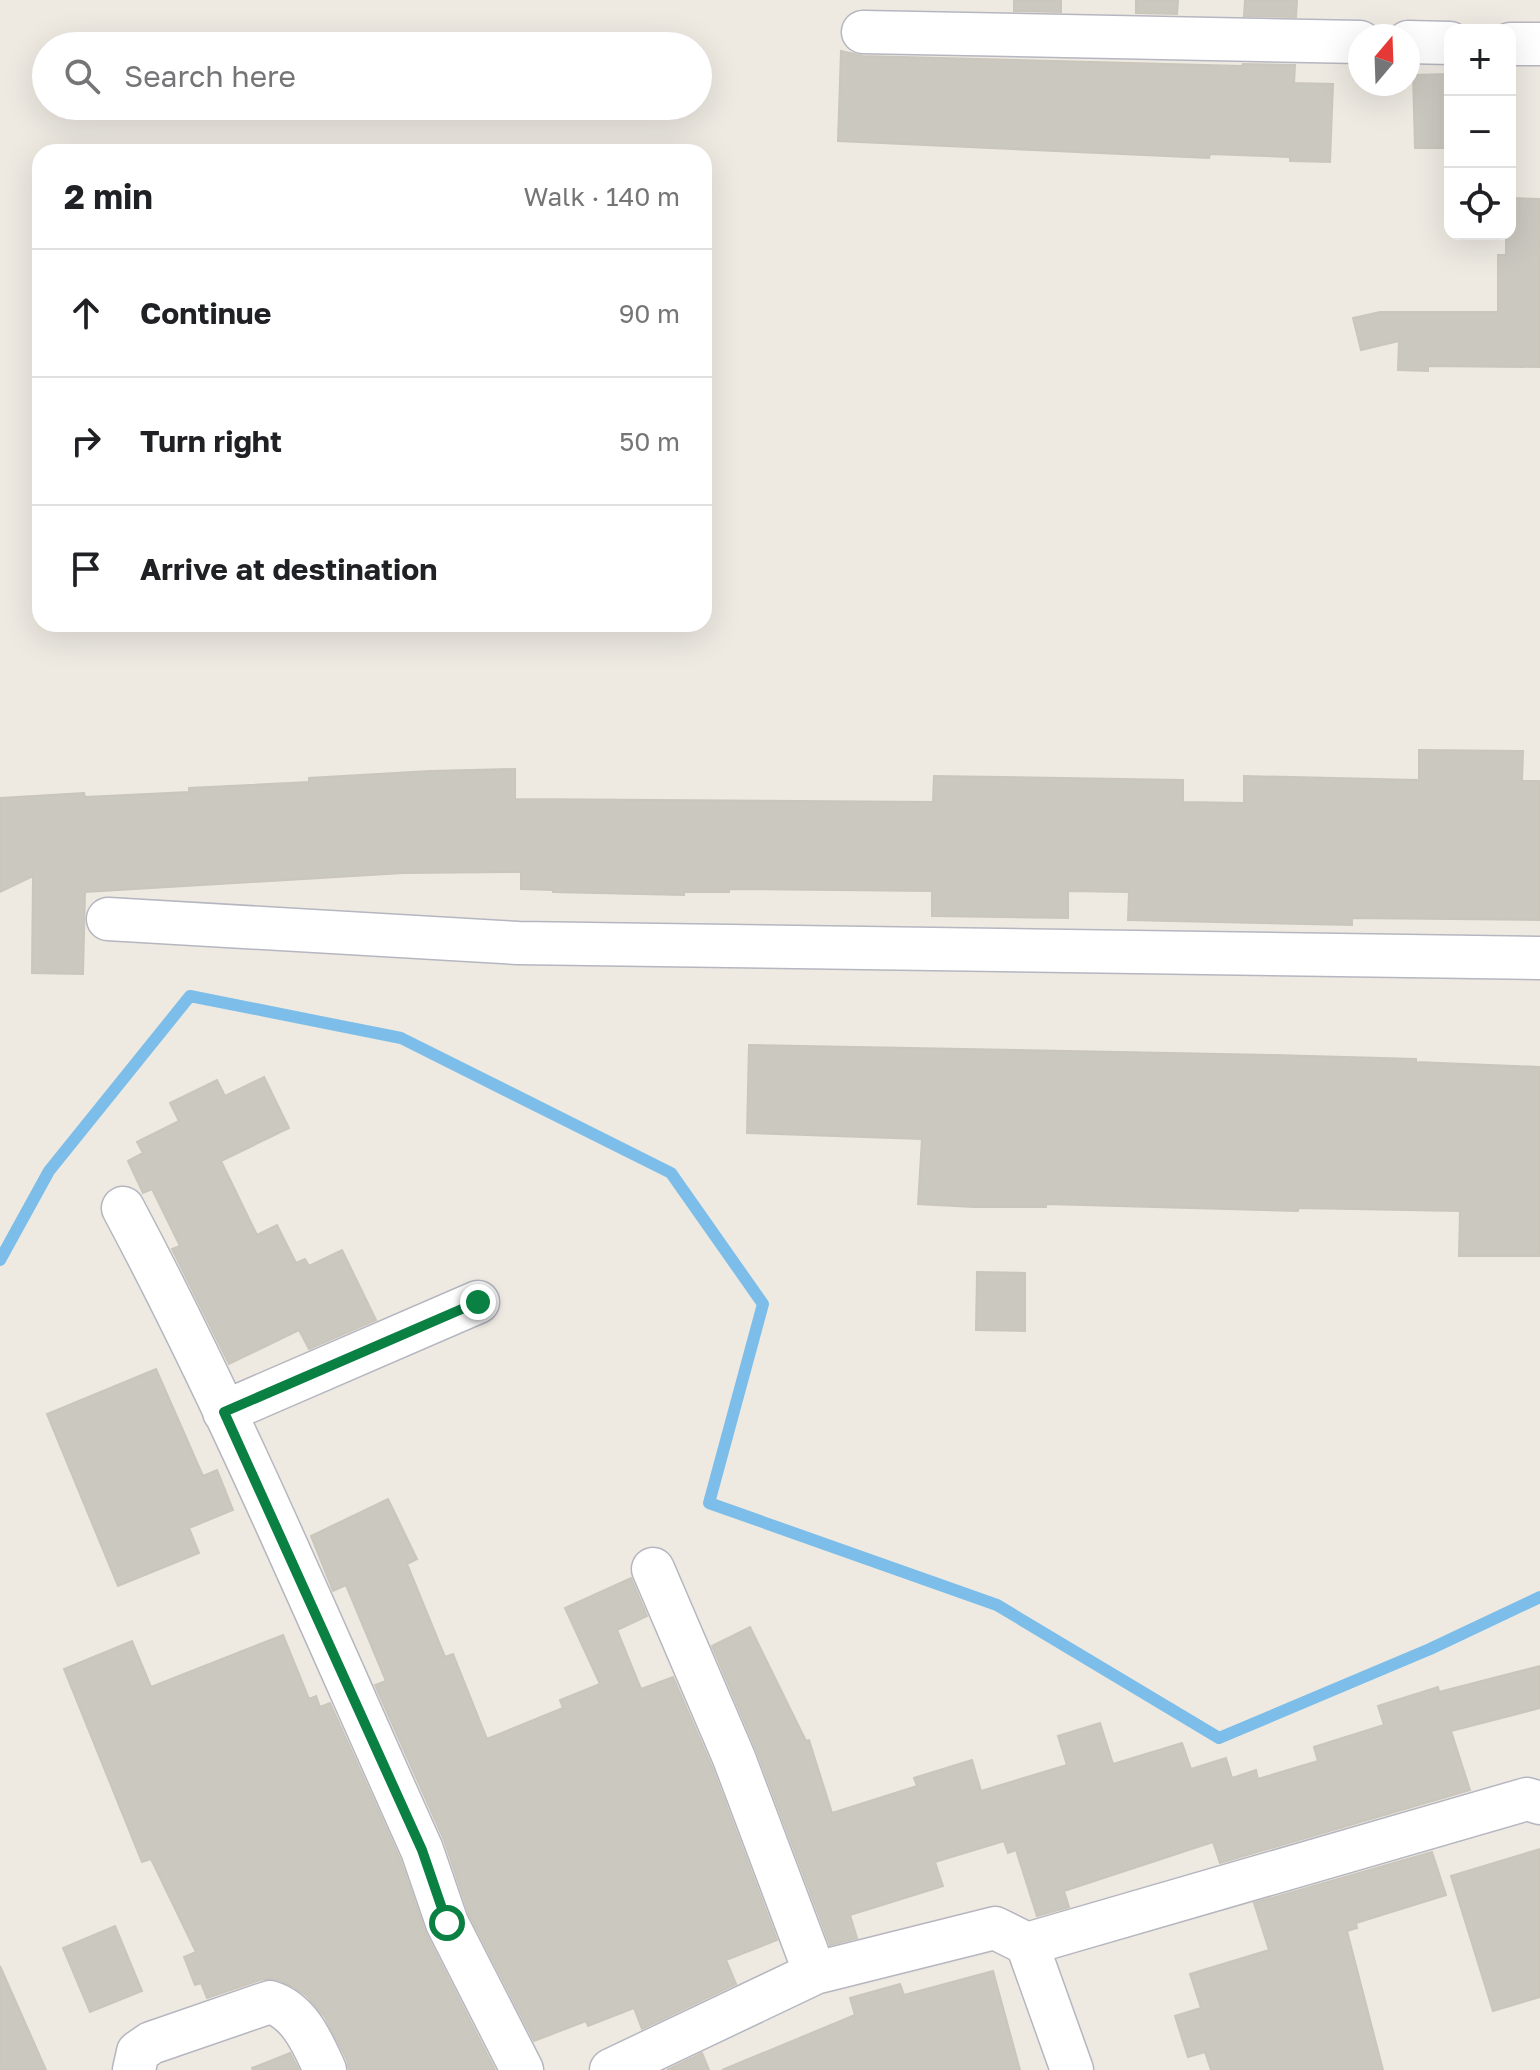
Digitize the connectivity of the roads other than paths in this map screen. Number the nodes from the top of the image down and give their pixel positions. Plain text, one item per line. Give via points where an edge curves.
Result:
1 (863, 32) dead end
2 (1348, 42) edge
3 (1420, 42) edge
4 (1444, 43) edge
5 (1516, 44) edge
6 (1540, 44) edge
7 (108, 919) dead end
8 (1540, 958) edge
9 (123, 1208) dead end
10 (478, 1302) dead end
11 (224, 1412) junction
12 (653, 1569) dead end
13 (1540, 1803) edge
14 (1027, 1944) junction
15 (815, 1973) junction
16 (134, 2070) edge
17 (325, 2070) edge
18 (522, 2070) edge
19 (611, 2070) edge
20 (1072, 2070) edge

1 - 2 street
3 - 4 street
5 - 6 street
7 - 8 street via 518,943
9 - 11 street
10 - 11 street
11 - 18 street via 422,1850 447,1923
12 - 15 street via 734,1758
13 - 14 street via 1527,1799
14 - 15 street via 995,1928
14 - 20 street
15 - 19 street
16 - 17 street via 138,2052 151,2043 270,2002 295,2016

